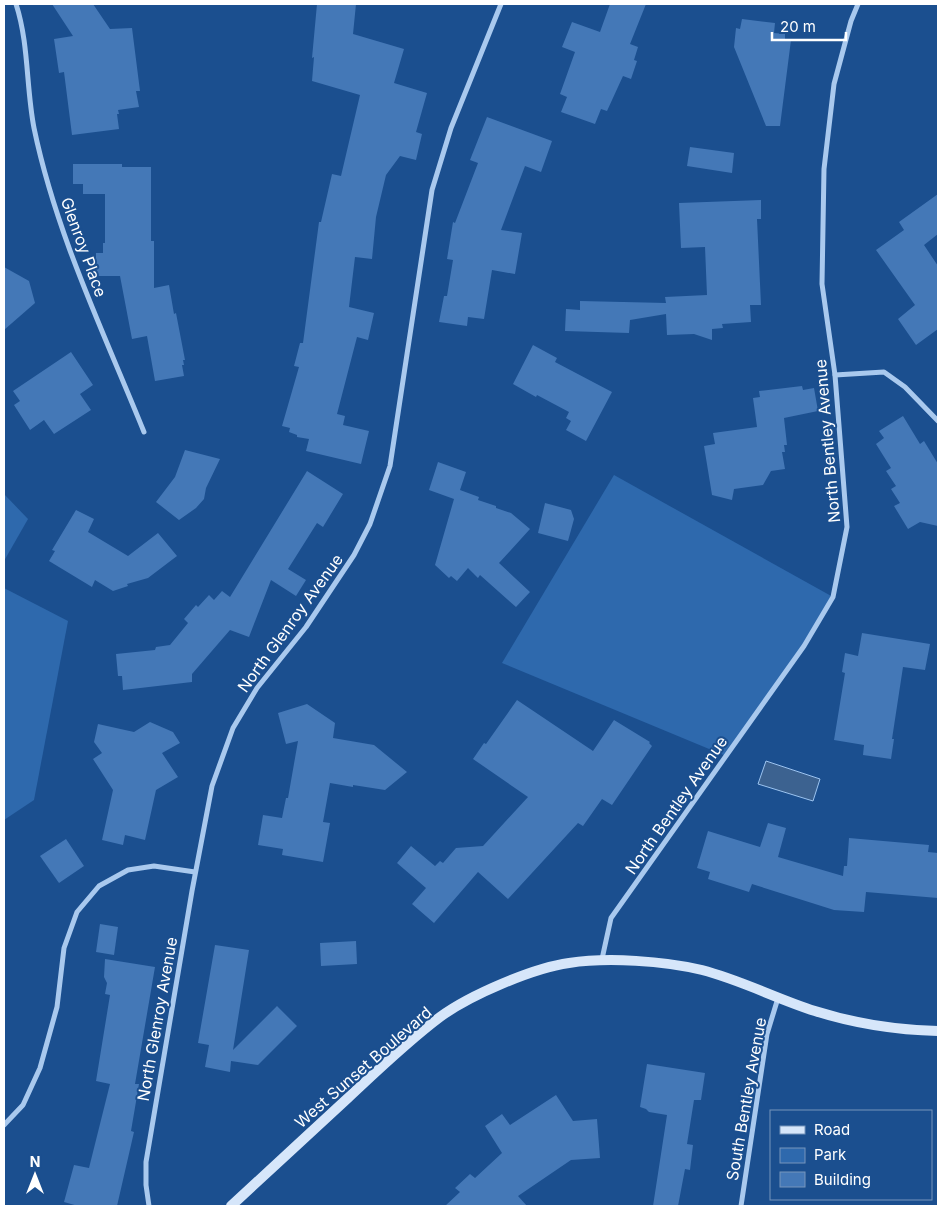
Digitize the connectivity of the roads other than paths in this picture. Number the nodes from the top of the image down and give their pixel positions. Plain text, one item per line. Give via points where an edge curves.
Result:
1 (16, 4) edge
2 (502, 4) edge
3 (858, 4) edge
4 (835, 375) junction
5 (938, 421) edge
6 (144, 432) dead end
7 (195, 872) junction
8 (602, 959) junction
9 (778, 997) junction
10 (938, 1031) edge
11 (4, 1124) edge
12 (149, 1206) edge
13 (231, 1206) edge
14 (741, 1206) edge

1 - 6 street, Glenroy Place via 22,23 34,127 61,228
2 - 7 street, North Glenroy Avenue via 451,128 432,190 390,466 370,524 354,555 306,627 257,688 233,728 212,786
3 - 4 street, North Bentley Avenue via 834,84 824,169 822,284
4 - 5 street via 884,372 905,387
4 - 8 street, North Bentley Avenue via 847,527 833,597 804,646 611,918
7 - 11 street via 154,866 128,870 98,886 77,912 64,948 58,1007 40,1068 23,1106
7 - 12 street, North Glenroy Avenue via 146,1162
8 - 9 main road, West Sunset Boulevard via 700,970
8 - 13 main road, West Sunset Boulevard via 567,963 513,980 473,997 442,1016 402,1048
9 - 10 main road, West Sunset Boulevard via 855,1023 901,1030
9 - 14 street, South Bentley Avenue via 767,1034

